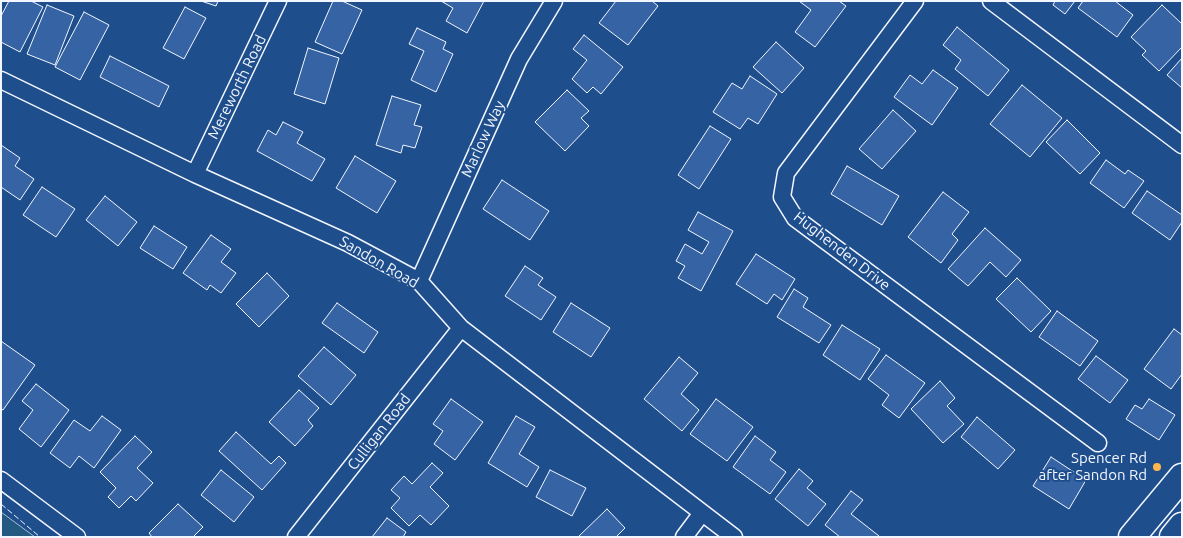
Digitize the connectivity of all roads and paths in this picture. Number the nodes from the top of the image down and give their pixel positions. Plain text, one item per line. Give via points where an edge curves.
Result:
1 (278, 1) edge
2 (554, 1) edge
3 (915, 1) edge
4 (991, 1) edge
5 (1, 80) edge
6 (1182, 145) edge
7 (195, 174) junction
8 (419, 281) junction
9 (461, 328) junction
10 (1098, 443) dead end
11 (1182, 476) edge
12 (1, 480) edge
13 (702, 513) junction
14 (1182, 526) edge
15 (77, 537) edge
16 (296, 537) edge
17 (684, 537) edge
18 (734, 537) edge
19 (1132, 537) edge
20 (1173, 537) edge

1 - 7 street, Mereworth Road
2 - 8 street, Marlow Way via 520,59
3 - 10 street, Hughenden Drive via 786,173 782,197 795,218
4 - 6 street
5 - 7 street, Sandon Road
7 - 8 street, Sandon Road via 348,243
8 - 9 street, Sandon Road
9 - 13 street, Sandon Road
9 - 16 street, Culligan Road
11 - 19 main road
12 - 15 street
13 - 17 street
13 - 18 street, Sandon Road
14 - 20 main road

